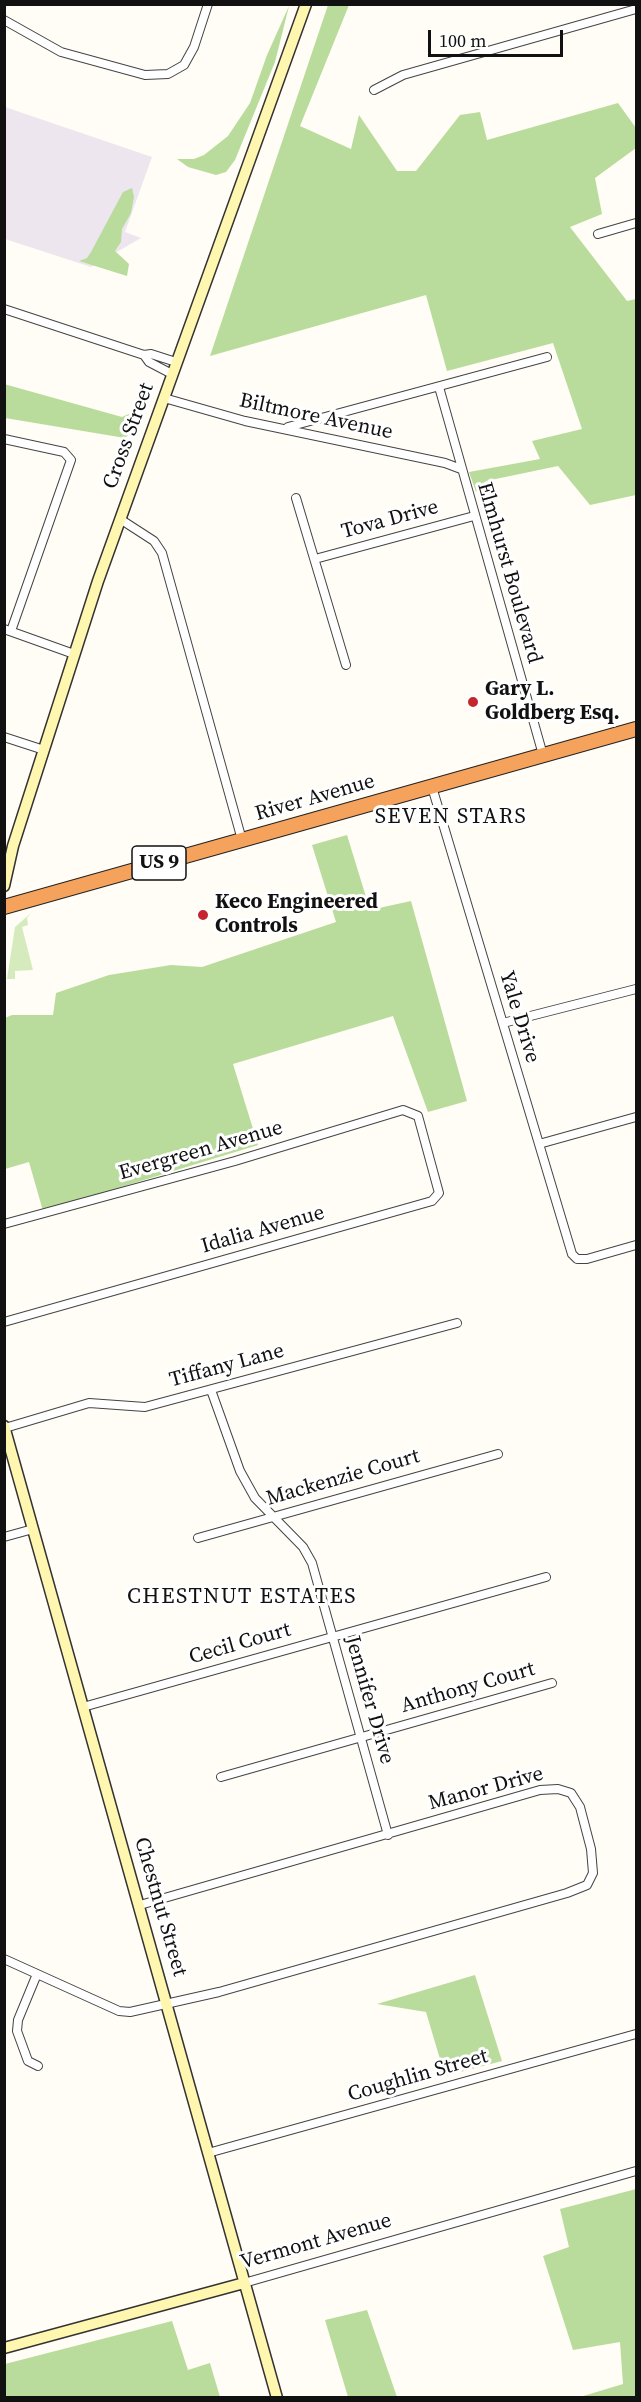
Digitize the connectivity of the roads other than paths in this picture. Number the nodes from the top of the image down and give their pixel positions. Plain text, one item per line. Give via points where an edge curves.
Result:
1 (208, 4) edge
2 (306, 4) edge
3 (636, 9) edge
4 (4, 20) edge
5 (374, 90) dead end
6 (636, 223) edge
7 (598, 234) dead end
8 (4, 309) edge
9 (144, 355) junction
10 (547, 357) dead end
11 (176, 362) junction
12 (172, 374) junction
13 (439, 387) junction
14 (164, 398) junction
15 (285, 428) junction
16 (4, 439) edge
17 (461, 469) junction
18 (296, 498) dead end
19 (474, 516) junction
20 (120, 519) junction
21 (315, 559) junction
22 (8, 630) edge
23 (75, 654) junction
24 (346, 665) dead end
25 (636, 729) edge
26 (4, 737) edge
27 (44, 750) junction
28 (543, 756) junction
29 (432, 787) junction
30 (242, 840) junction
31 (4, 886) edge
32 (4, 906) edge
33 (636, 989) edge
34 (502, 1023) junction
35 (407, 1111) joint
36 (636, 1118) edge
37 (539, 1144) junction
38 (4, 1224) edge
39 (636, 1245) edge
40 (4, 1322) edge
41 (457, 1323) dead end
42 (211, 1389) junction
43 (5, 1427) edge
44 (498, 1454) dead end
45 (273, 1517) junction
46 (33, 1529) junction
47 (4, 1537) edge
48 (198, 1538) dead end
49 (546, 1577) dead end
50 (333, 1637) junction
51 (552, 1683) dead end
52 (83, 1707) junction
53 (361, 1737) junction
54 (221, 1777) dead end
55 (388, 1835) junction
56 (140, 1905) junction
57 (4, 1959) edge
58 (37, 1974) junction
59 (167, 2005) junction
60 (636, 2034) edge
61 (38, 2066) dead end
62 (208, 2153) junction
63 (636, 2171) edge
64 (244, 2283) junction
65 (4, 2348) edge
66 (277, 2397) edge

1 - 4 street via 184,65 168,74 145,75 61,52
2 - 11 street, Cross Street
3 - 5 street via 403,75
6 - 7 street
8 - 9 street
9 - 11 street
9 - 12 street via 148,362
10 - 13 street
11 - 12 street, Cross Street
12 - 14 street, Cross Street
13 - 15 street
13 - 17 street, Elmhurst Boulevard
14 - 15 street, Biltmore Avenue
14 - 20 street, Cross Street
15 - 17 street, Biltmore Avenue
16 - 22 street via 64,452 71,460
17 - 19 street, Elmhurst Boulevard
18 - 21 street
19 - 21 street, Tova Drive
19 - 28 street, Elmhurst Boulevard
20 - 23 street, Cross Street
20 - 30 street via 154,541 162,553
21 - 24 street
22 - 23 street
23 - 27 street, Cross Street
25 - 28 highway, River Avenue / US 9
26 - 27 street
27 - 31 street, Cross Street
28 - 29 highway, River Avenue / US 9
29 - 30 highway, River Avenue / US 9
29 - 34 street, Yale Drive
30 - 32 highway, River Avenue / US 9
33 - 34 street
34 - 37 street, Yale Drive
35 - 38 street, Evergreen Avenue
35 - 40 street, Idalia Avenue via 418,1116 426,1137 439,1193 432,1201
36 - 37 street
37 - 39 street, Yale Drive via 574,1257 587,1259
41 - 42 street, Tiffany Lane
42 - 43 street, Tiffany Lane via 145,1407 89,1403
42 - 45 street, Jennifer Drive via 240,1471 255,1498
43 - 46 street, Chestnut Street
44 - 45 street, Mackenzie Court
45 - 48 street, Mackenzie Court
45 - 50 street, Jennifer Drive via 303,1547 312,1563
46 - 47 street
46 - 52 street, Chestnut Street
49 - 50 street, Cecil Court
50 - 52 street, Cecil Court
50 - 53 street, Jennifer Drive
51 - 53 street, Anthony Court
52 - 56 street, Chestnut Street
53 - 54 street, Anthony Court
53 - 55 street, Jennifer Drive
55 - 56 street, Manor Drive
55 - 59 street, Manor Drive via 540,1790 558,1789 571,1793 580,1808 593,1873 586,1885 567,1893
56 - 59 street, Chestnut Street
57 - 58 street, Manor Drive
58 - 59 street, Manor Drive via 119,2011
58 - 61 street via 17,2031 28,2061
59 - 62 street, Chestnut Street
60 - 62 street, Coughlin Street
62 - 64 street, Chestnut Street
63 - 64 street, Vermont Avenue
64 - 65 street, Vermont Avenue
64 - 66 street, Chestnut Street

